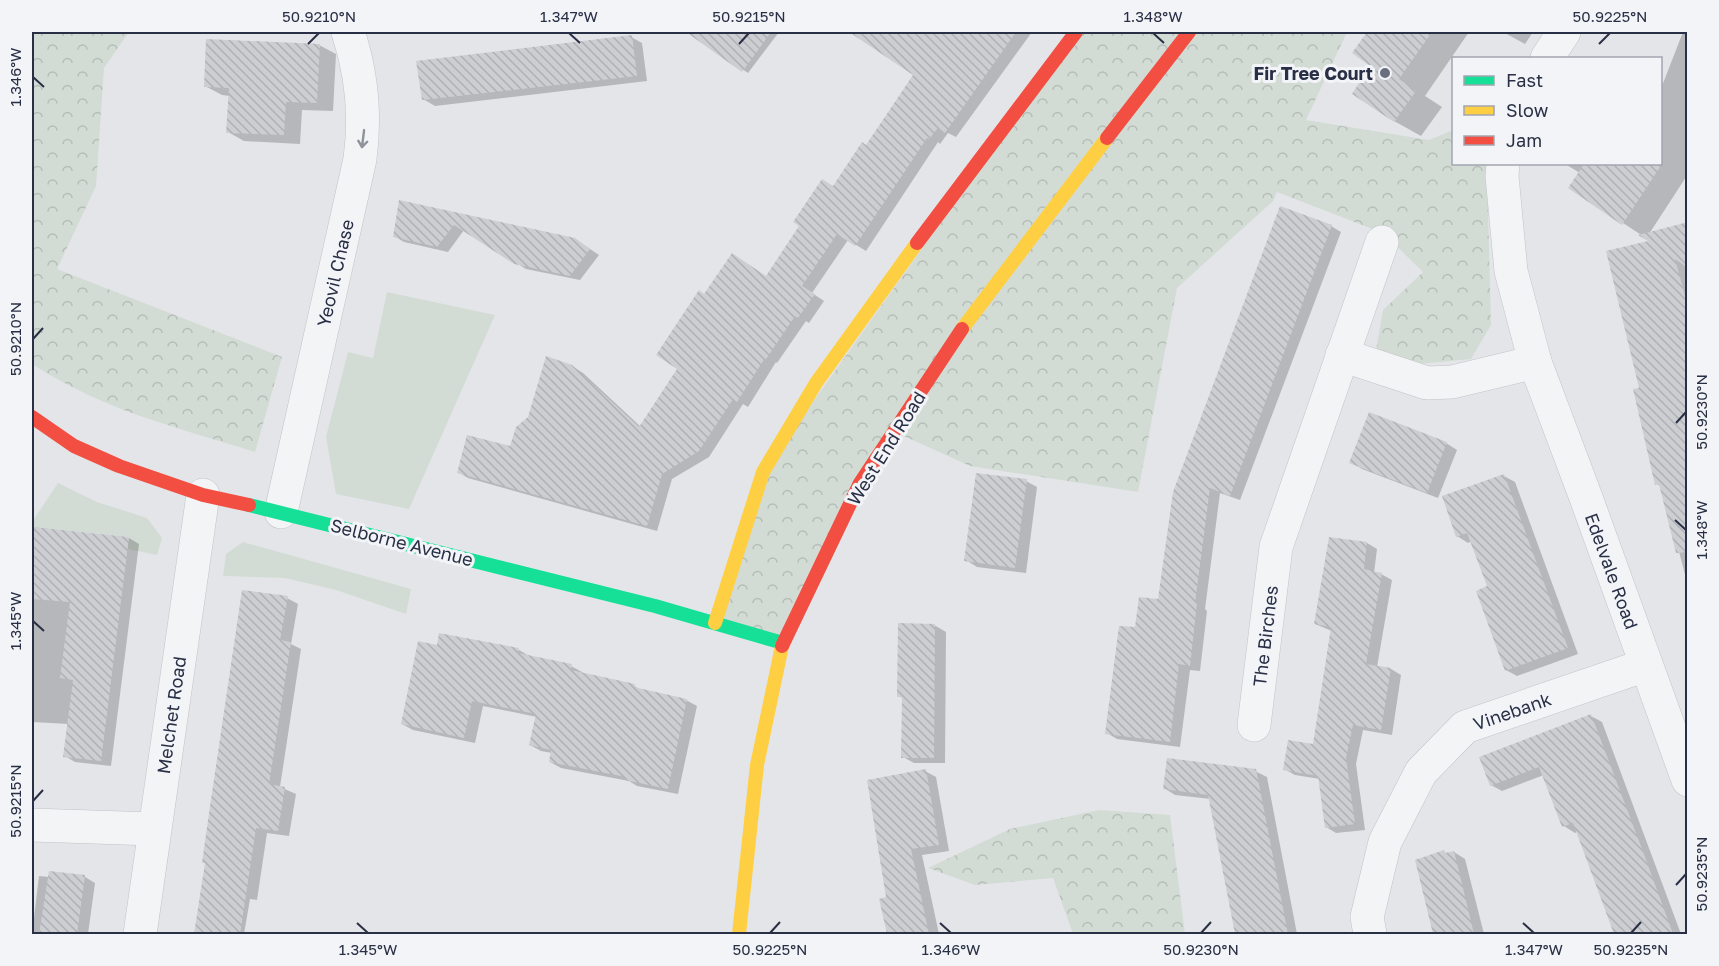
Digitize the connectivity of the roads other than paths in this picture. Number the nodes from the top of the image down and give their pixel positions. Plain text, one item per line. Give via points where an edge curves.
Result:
1 (348, 32) edge
2 (1076, 32) edge
3 (1189, 32) edge
4 (1564, 32) edge
5 (1548, 57) edge
6 (1503, 165) edge
7 (1382, 242) dead end
8 (1342, 355) junction
9 (1535, 362) junction
10 (32, 417) edge
11 (203, 495) junction
12 (281, 512) junction
13 (715, 623) junction
14 (783, 644) junction
15 (1646, 665) junction
16 (1254, 725) dead end
17 (1688, 780) edge
18 (32, 825) edge
19 (154, 829) junction
20 (140, 934) edge
21 (739, 934) edge
22 (1370, 934) edge

1 -> 12 street, Yeovil Chase via 361,81 364,132
2 - 13 street via 816,383 763,472
3 - 14 street, West End Road via 975,310 860,483
4 - 5 street
6 - 9 street, Edelvale Road via 1511,271
7 - 8 street
8 - 9 street via 1427,383 1452,382
8 - 16 street, The Birches via 1276,548
9 - 15 street, Edelvale Road
10 - 11 street, Selborne Avenue via 74,446
11 - 12 street, Selborne Avenue
11 - 19 street, Melchet Road
12 - 13 street, Selborne Avenue
13 - 14 street, Selborne Avenue
14 - 21 street, West End Road via 757,765
15 - 17 street, Edelvale Road
15 - 22 street, Vinebank via 1465,727 1421,772 1385,842 1367,916
18 - 19 street
19 - 20 street, Melchet Road

